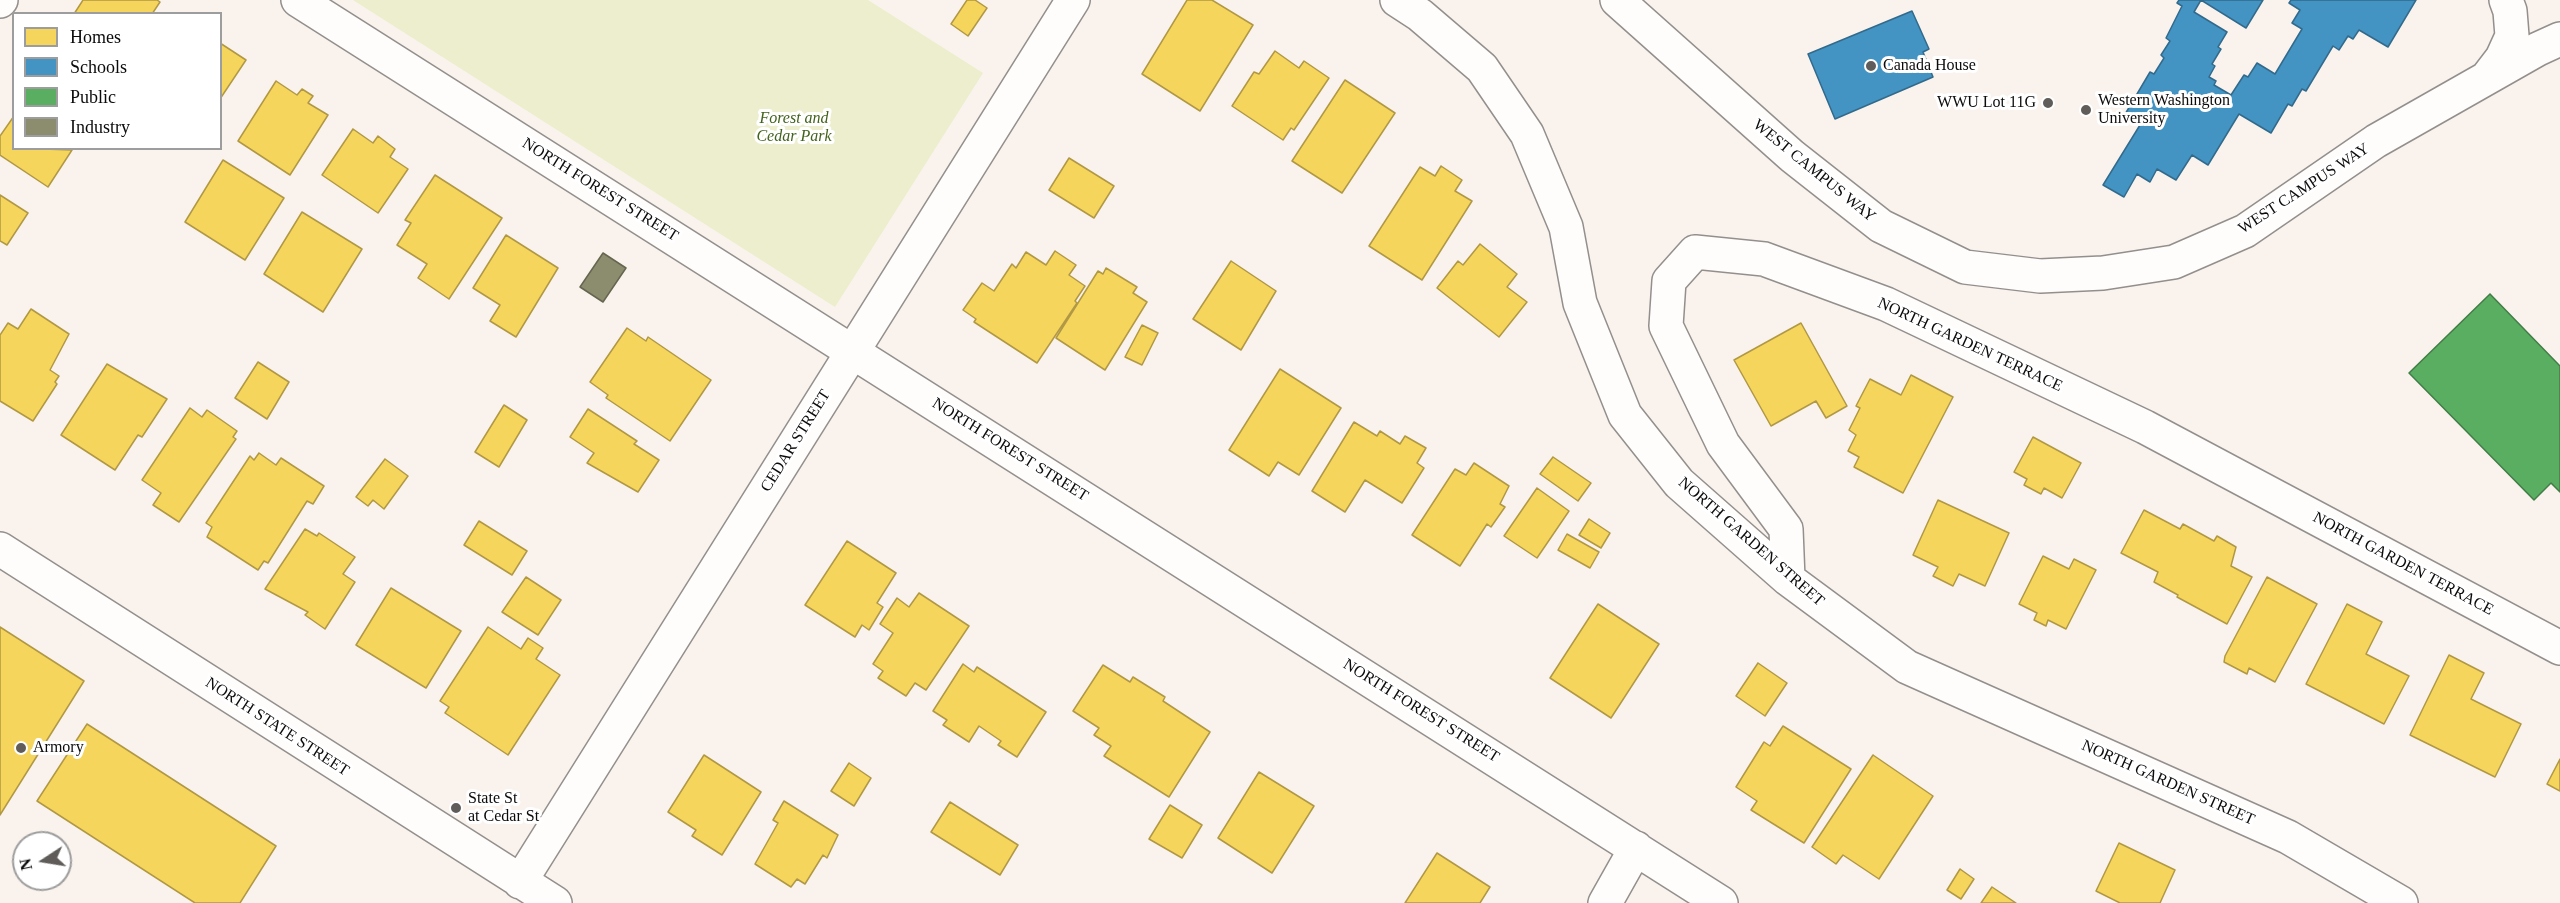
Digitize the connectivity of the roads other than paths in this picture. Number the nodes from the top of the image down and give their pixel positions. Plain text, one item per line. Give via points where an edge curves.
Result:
1 (298, 0) edge
2 (1073, 0) edge
3 (1617, 0) edge
4 (2506, 0) edge
5 (1409, 5) edge
6 (2560, 39) edge
7 (2486, 78) junction
8 (853, 350) junction
9 (0, 549) edge
10 (1788, 579) junction
11 (2560, 648) edge
12 (1636, 848) junction
13 (520, 882) junction
14 (555, 903) edge
15 (1605, 903) edge
16 (1721, 903) edge
17 (2401, 903) edge

1 - 8 street, NORTH FOREST STREET
2 - 8 street, CEDAR STREET
3 - 7 street, WEST CAMPUS WAY via 1792,156 1881,226 1965,267 2040,276 2103,273 2174,262 2205,249 2245,231 2376,141
4 - 7 street via 2512,36 2502,58
5 - 10 street, NORTH GARDEN STREET via 1482,68 1527,134 1566,227 1580,303 1625,415 1679,483
6 - 7 street, WEST CAMPUS WAY
8 - 12 street, NORTH FOREST STREET
8 - 13 street, CEDAR STREET
9 - 13 street, NORTH STATE STREET
10 - 11 street, NORTH GARDEN TERRACE via 1786,529 1723,444 1666,326 1669,281 1695,252 1764,259 1886,304 2145,427
10 - 17 street, NORTH GARDEN STREET via 1907,667 2288,837
12 - 15 street
12 - 16 street, NORTH FOREST STREET
13 - 14 street, NORTH STATE STREET

